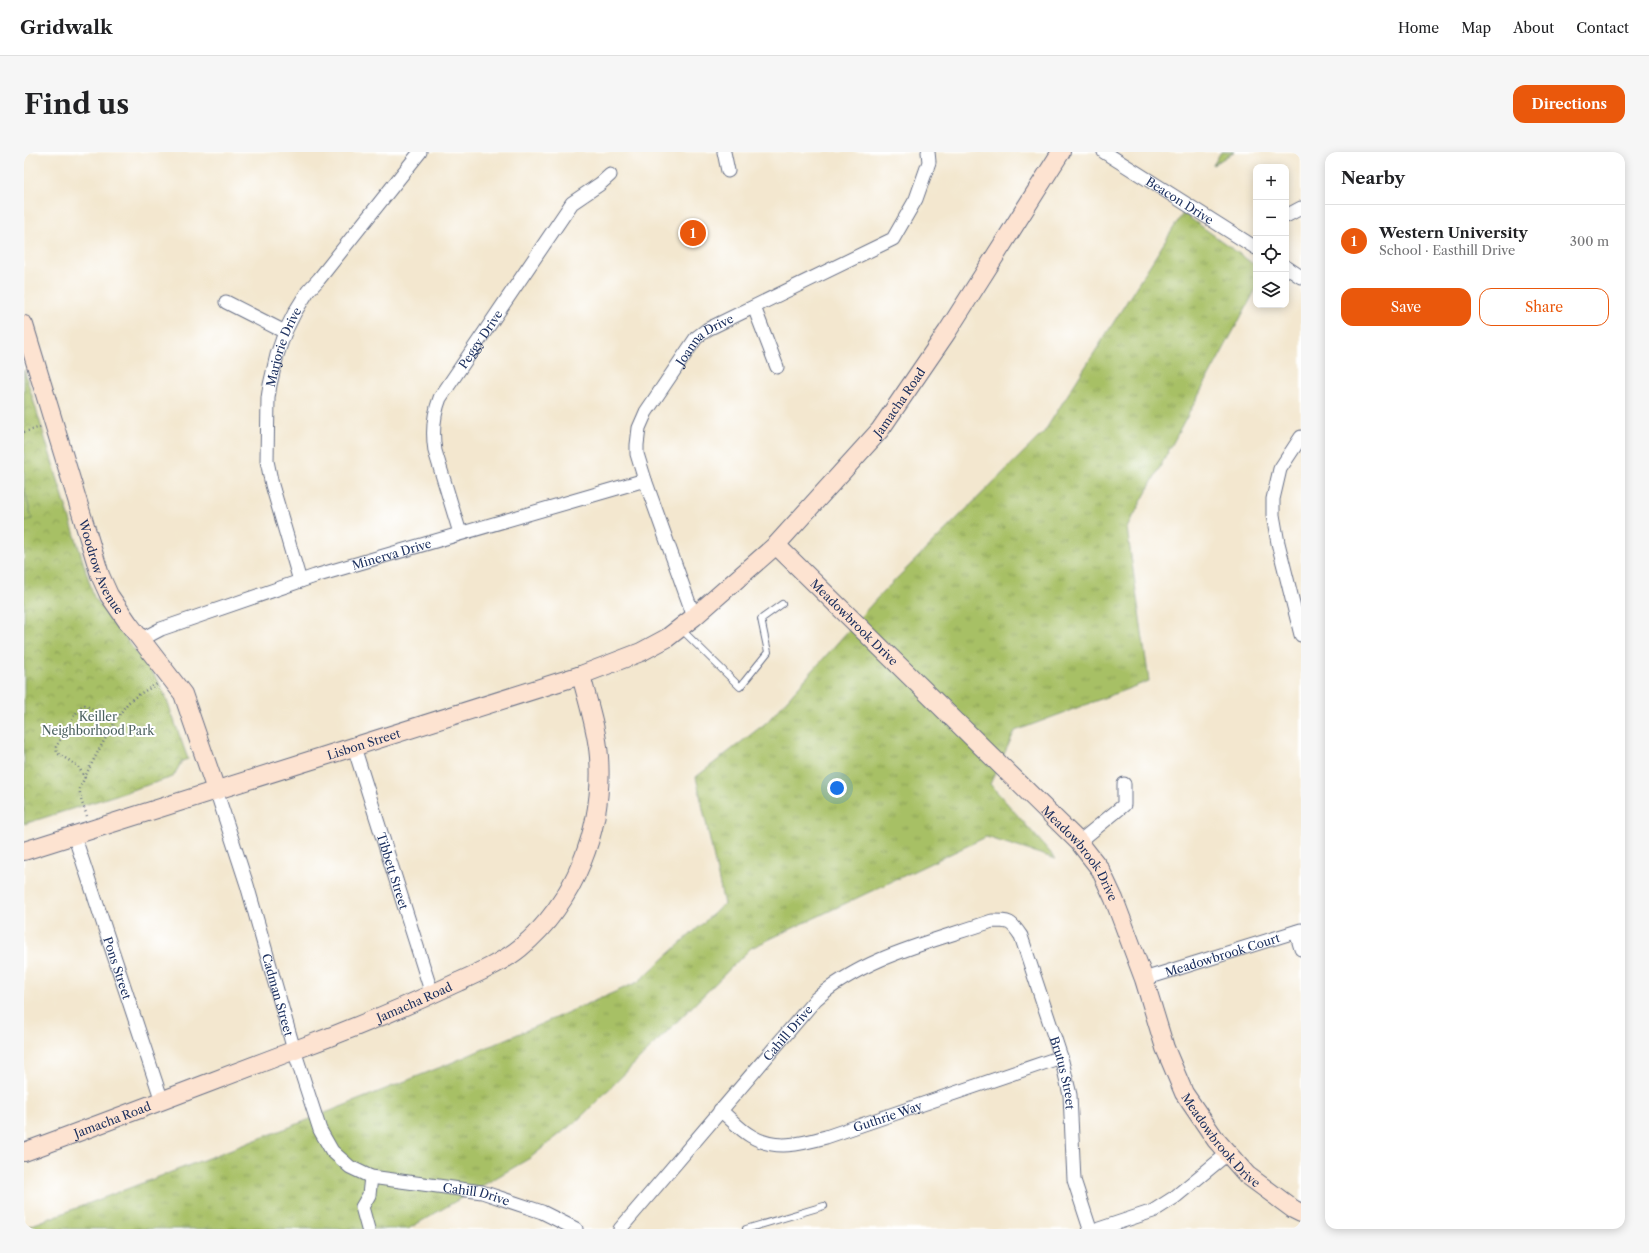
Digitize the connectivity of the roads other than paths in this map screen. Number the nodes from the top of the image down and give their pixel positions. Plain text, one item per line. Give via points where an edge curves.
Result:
1 (420, 152) edge
2 (724, 152) edge
3 (928, 152) edge
4 (1061, 152) edge
5 (1104, 152) edge
6 (728, 171) dead end
7 (610, 174) dead end
8 (1301, 208) edge
9 (1289, 214) edge
10 (1250, 237) edge
11 (1289, 269) edge
12 (1301, 277) edge
13 (226, 302) dead end
14 (754, 307) junction
15 (24, 325) edge
16 (285, 332) junction
17 (777, 367) dead end
18 (1301, 437) edge
19 (645, 480) junction
20 (460, 533) junction
21 (776, 545) junction
22 (300, 581) junction
23 (782, 604) dead end
24 (694, 617) junction
25 (680, 628) junction
26 (1301, 635) edge
27 (142, 639) junction
28 (581, 675) junction
29 (354, 747) junction
30 (1124, 784) dead end
31 (216, 790) junction
32 (74, 835) junction
33 (1080, 842) junction
34 (24, 851) edge
35 (1012, 923) joint
36 (1298, 931) edge
37 (1301, 949) edge
38 (1144, 979) junction
39 (432, 994) junction
40 (294, 1050) junction
41 (1061, 1057) junction
42 (162, 1101) junction
43 (720, 1110) junction
44 (24, 1152) edge
45 (1227, 1154) junction
46 (371, 1177) junction
47 (824, 1206) dead end
48 (1301, 1213) edge
49 (368, 1229) edge
50 (576, 1229) edge
51 (620, 1229) edge
52 (746, 1229) edge
53 (1090, 1229) edge
54 (1099, 1229) edge

1 - 16 street, Marjorie Drive via 308,291
2 - 6 street
3 - 14 street, Joanna Drive via 926,175 916,199 893,239
4 - 21 main road, Jamacha Road via 947,332 880,430
5 - 10 street, Beacon Drive
7 - 20 street, Peggy Drive via 572,203 440,398 434,416 433,439
8 - 9 street
11 - 12 street
13 - 16 street
14 - 17 street
14 - 19 street, Joanna Drive via 708,329 696,338 650,404 642,420 638,437 637,454
15 - 27 main road, Woodrow Avenue via 100,575 109,595
16 - 22 street, Marjorie Drive via 270,385 267,461
18 - 26 street via 1280,469 1273,499 1273,516
19 - 20 street, Minerva Drive
19 - 24 street, Joanna Drive
20 - 22 street, Minerva Drive
21 - 24 main road, Jamacha Road
21 - 33 main road, Meadowbrook Drive
22 - 27 street, Minerva Drive via 161,629
23 - 25 lane via 761,619 768,652 740,687
24 - 25 main road, Lisbon Street
25 - 28 main road, Lisbon Street via 641,652
27 - 31 main road, Woodrow Avenue via 183,694
28 - 29 main road, Lisbon Street
28 - 39 main road, Jamacha Road via 597,738 600,777 594,821 578,871 547,921 519,949 486,969
29 - 31 main road, Lisbon Street
29 - 39 street, Tibbett Street
30 - 33 street via 1124,805
31 - 32 main road, Lisbon Street
31 - 40 street, Cadman Street via 247,885
32 - 34 main road, Lisbon Street
32 - 42 street, Pons Street
33 - 38 main road, Meadowbrook Drive via 1100,869
35 - 41 street, Brutus Street via 1021,936
35 - 43 street, Cahill Drive via 985,923 878,960 837,981 816,999
36 - 37 street
36 - 38 street, Meadowbrook Court
38 - 45 main road, Meadowbrook Drive via 1165,1048 1184,1093
39 - 40 main road, Jamacha Road
40 - 42 main road, Jamacha Road
40 - 46 street, Cadman Street via 325,1141 341,1160
41 - 43 street, Guthrie Way via 797,1145 771,1144 751,1136
41 - 53 street, Brutus Street via 1070,1094 1074,1180
42 - 44 main road, Jamacha Road
43 - 51 street, Cahill Drive
45 - 48 main road, Meadowbrook Drive via 1247,1175
45 - 54 street via 1175,1198 1148,1214
46 - 49 street via 369,1195 362,1207
46 - 50 street, Cahill Drive via 482,1192 542,1212
47 - 52 lane

